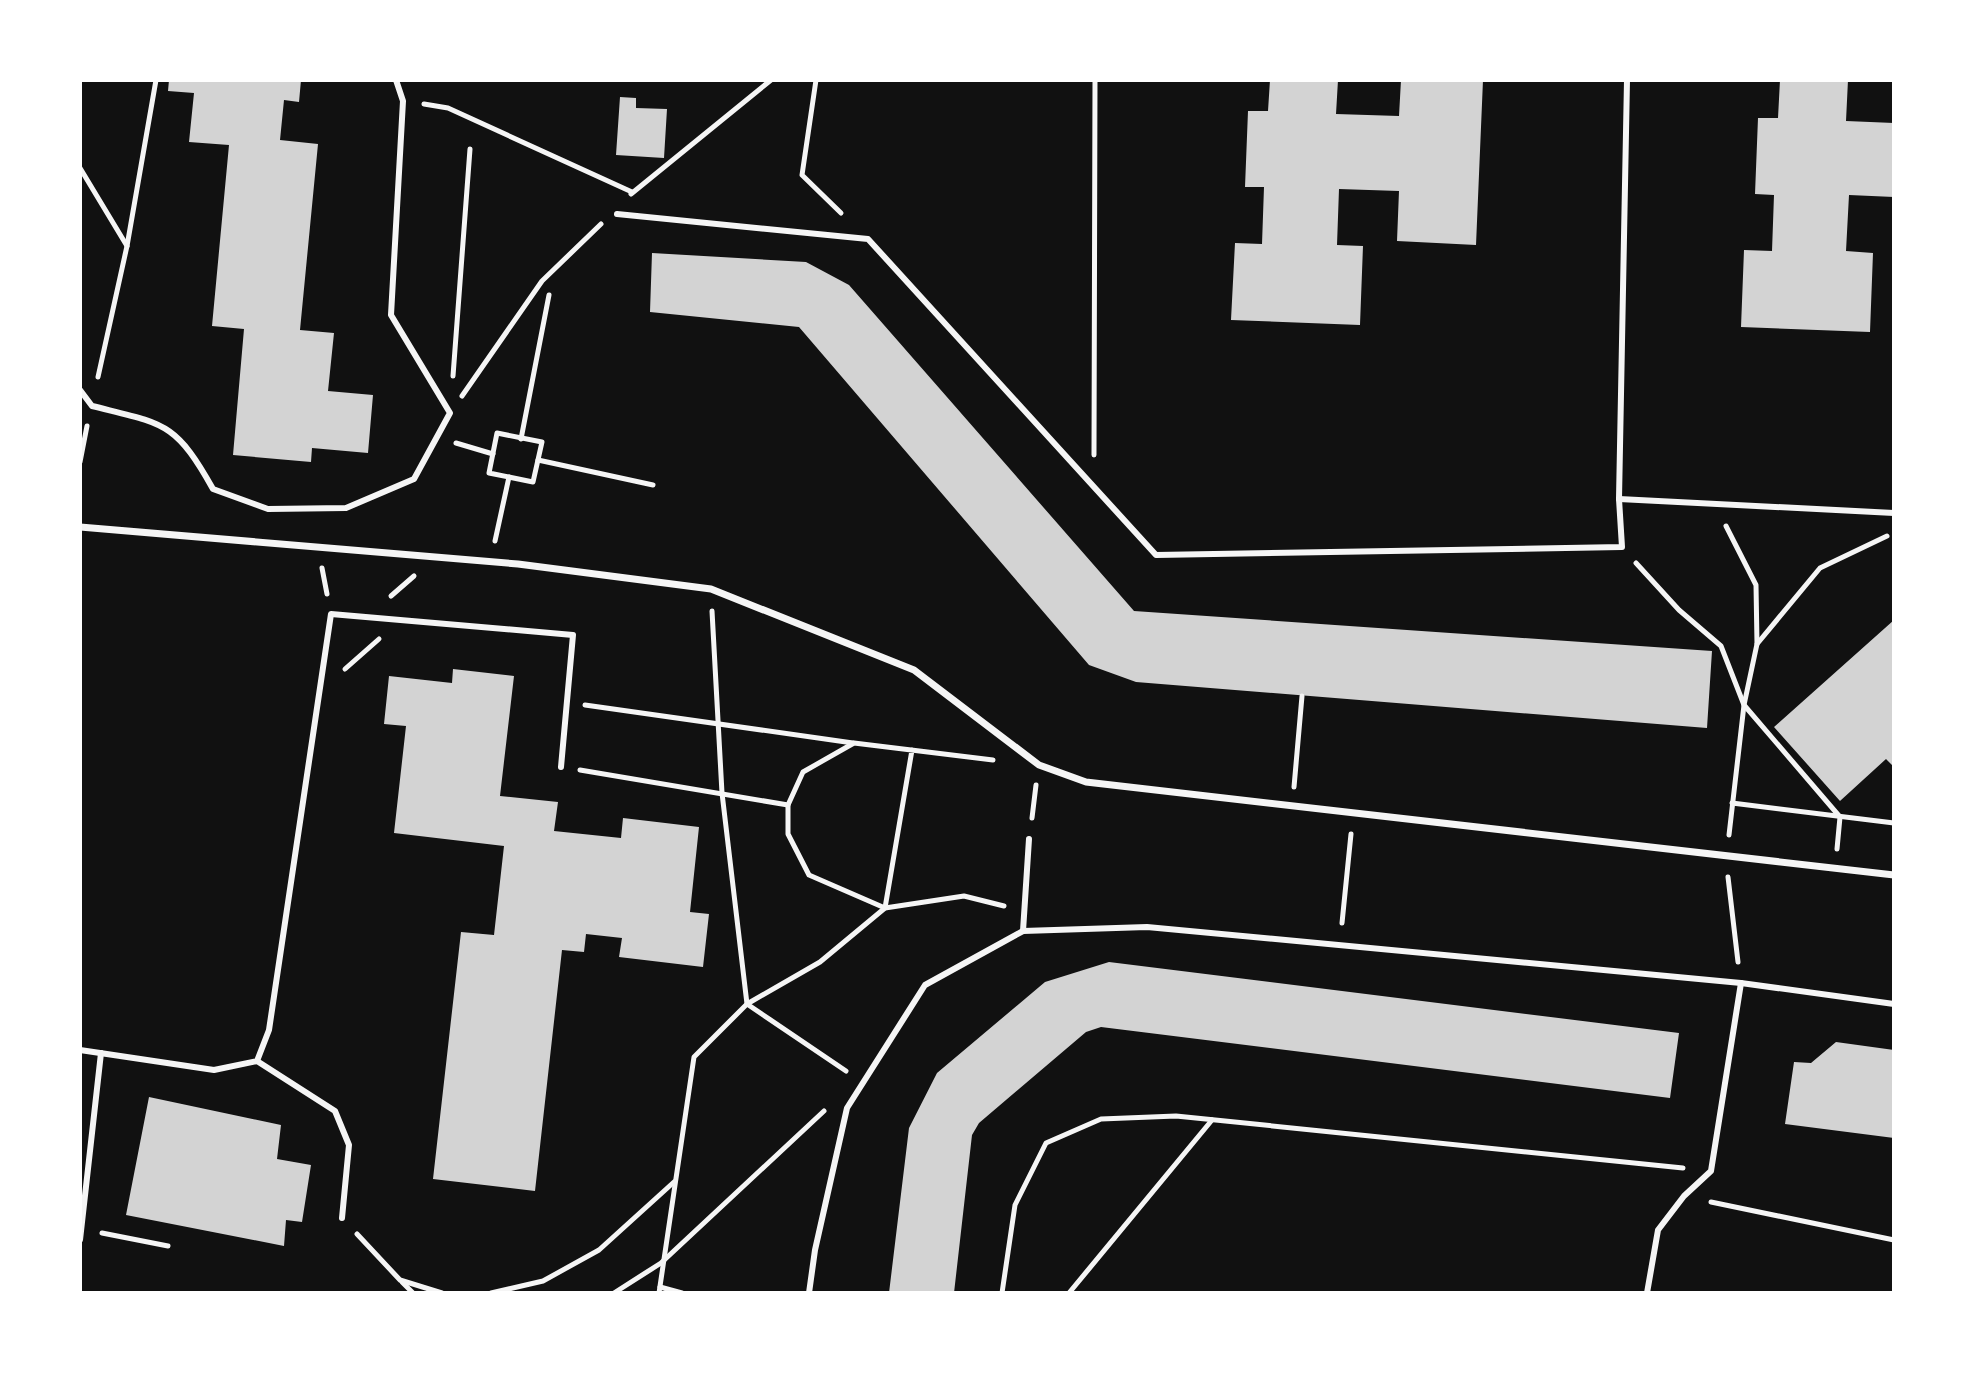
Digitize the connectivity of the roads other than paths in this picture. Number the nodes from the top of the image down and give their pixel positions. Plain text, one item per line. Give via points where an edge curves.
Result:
1 (396, 80) edge
2 (1627, 80) edge
3 (614, 214) road end
4 (80, 390) edge
5 (1619, 499) junction
6 (1894, 513) edge
7 (80, 527) edge
8 (561, 767) road end
9 (1029, 839) road end
10 (1894, 875) edge
11 (1023, 931) junction
12 (1741, 983) junction
13 (1894, 1004) edge
14 (80, 1050) edge
15 (101, 1053) junction
16 (257, 1061) junction
17 (342, 1218) road end
18 (81, 1229) edge
19 (80, 1240) edge
20 (809, 1293) edge
21 (1647, 1293) edge

1 - 4 lane via 403,101 391,315 450,413 414,479 346,508 268,509 213,489 191,449 161,423 92,406
2 - 5 lane
3 - 5 lane via 868,239 1156,555 1622,547
5 - 6 lane
7 - 10 street via 490,561 711,589 914,670 1039,765 1086,782
8 - 16 lane via 573,635 331,614 269,1030
9 - 11 lane
11 - 12 lane via 1147,927
11 - 20 lane via 925,985 847,1108
12 - 13 lane
12 - 21 lane via 1711,1171 1658,1230
14 - 15 lane
15 - 16 lane via 214,1070
15 - 18 lane
16 - 17 lane via 335,1111 349,1145
18 - 19 lane

